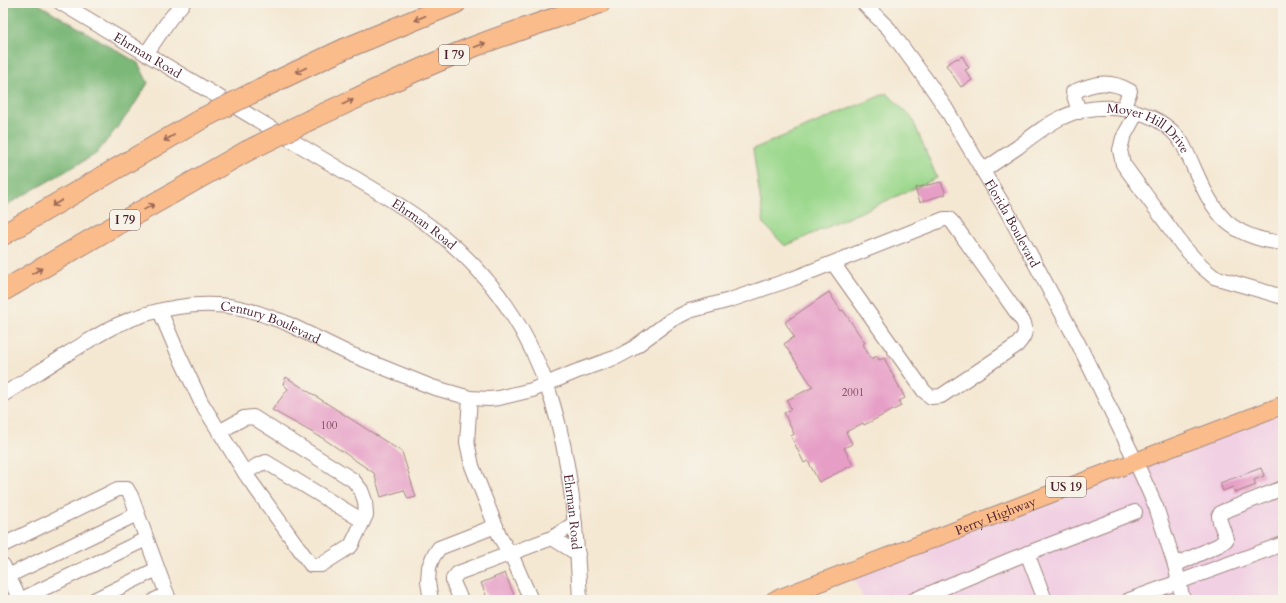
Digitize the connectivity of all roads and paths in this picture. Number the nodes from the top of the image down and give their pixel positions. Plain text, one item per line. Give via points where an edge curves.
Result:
1 (61, 3) edge
2 (183, 3) edge
3 (456, 3) edge
4 (600, 3) edge
5 (862, 3) edge
6 (146, 54) junction
7 (1123, 109) junction
8 (1079, 112) junction
9 (1137, 112) junction
10 (982, 170) junction
11 (3, 235) edge
12 (1283, 243) edge
13 (833, 263) junction
14 (3, 291) edge
15 (1283, 297) edge
16 (160, 311) junction
17 (547, 384) junction
18 (3, 395) edge
19 (470, 398) junction
20 (1283, 404) edge
21 (219, 432) junction
22 (1135, 460) junction
23 (245, 473) junction
24 (1283, 488) edge
25 (1136, 512) dead end
26 (137, 514) junction
27 (363, 521) junction
28 (575, 523) junction
29 (496, 526) junction
30 (552, 538) junction
31 (146, 539) junction
32 (1283, 544) edge
33 (3, 545) edge
34 (509, 553) junction
35 (1027, 553) junction
36 (578, 554) junction
37 (1175, 565) junction
38 (157, 569) junction
39 (6, 570) edge
40 (1179, 582) junction
41 (163, 598) edge
42 (20, 600) edge
43 (94, 600) edge
44 (431, 600) edge
45 (461, 600) edge
46 (531, 600) edge
47 (580, 600) edge
48 (774, 600) edge
49 (914, 600) edge
50 (1045, 600) edge
51 (1129, 600) edge
52 (1183, 600) edge

1 - 6 street, Ehrman Road
2 - 6 street
3 -> 11 highway, bridge via 344,49 203,118
14 -> 4 highway, I 79, bridge via 247,151 312,119 468,49
5 - 10 street, Florida Boulevard via 889,29 930,85
6 - 17 street, Ehrman Road via 358,179 440,234 476,268 506,305 532,348
7 - 8 street, Moyer Hill Drive via 1103,108
7 - 8 street via 1130,91 1123,86 1105,82 1073,92
7 - 9 street, Moyer Hill Drive
8 - 10 street, Moyer Hill Drive via 1064,116 1045,127
9 - 12 street, Moyer Hill Drive via 1155,119 1182,143 1214,208 1228,222 1247,234
9 - 15 street via 1123,138 1120,150 1123,164 1183,246 1214,277
10 - 22 street, Florida Boulevard via 1079,345
13 - 13 street, Century Boulevard via 924,391 931,397 941,396 1017,345 1024,336 1024,323 949,219
13 - 17 street, Century Boulevard via 751,294 689,311 662,326 626,354
16 - 18 street, Century Boulevard via 131,319 104,331
16 - 19 street, Century Boulevard via 206,305 254,311 432,388
16 - 21 street via 201,402
17 - 19 street, Century Boulevard via 499,398
17 - 28 street, Ehrman Road via 561,434
19 - 29 street via 467,442 472,466
20 - 22 main road, Perry Highway / US 19
21 - 23 street
21 - 27 street via 244,418 253,417 353,480 361,490 365,502 366,515
22 - 37 street, Florida Boulevard via 1156,507
22 - 48 main road, Perry Highway / US 19
23 - 27 street via 266,462
23 - 27 street via 311,565 322,565 350,546
24 - 37 street via 1222,512 1219,519 1226,540
25 - 35 street
26 - 31 street
26 - 33 street via 127,489 118,489
26 - 39 street
28 - 30 street
28 - 36 street, Ehrman Road
29 - 34 street
29 - 44 street via 439,548 429,567
30 - 34 street
30 - 36 street
31 - 38 street
31 - 42 street
32 - 40 street
34 - 45 street via 458,573 453,582
34 - 46 street
35 - 49 street
35 - 50 street
36 - 47 street, Ehrman Road
37 - 40 street, Florida Boulevard
38 - 41 street
38 - 43 street
39 - 42 street
40 - 51 street
40 - 52 street, Florida Boulevard

